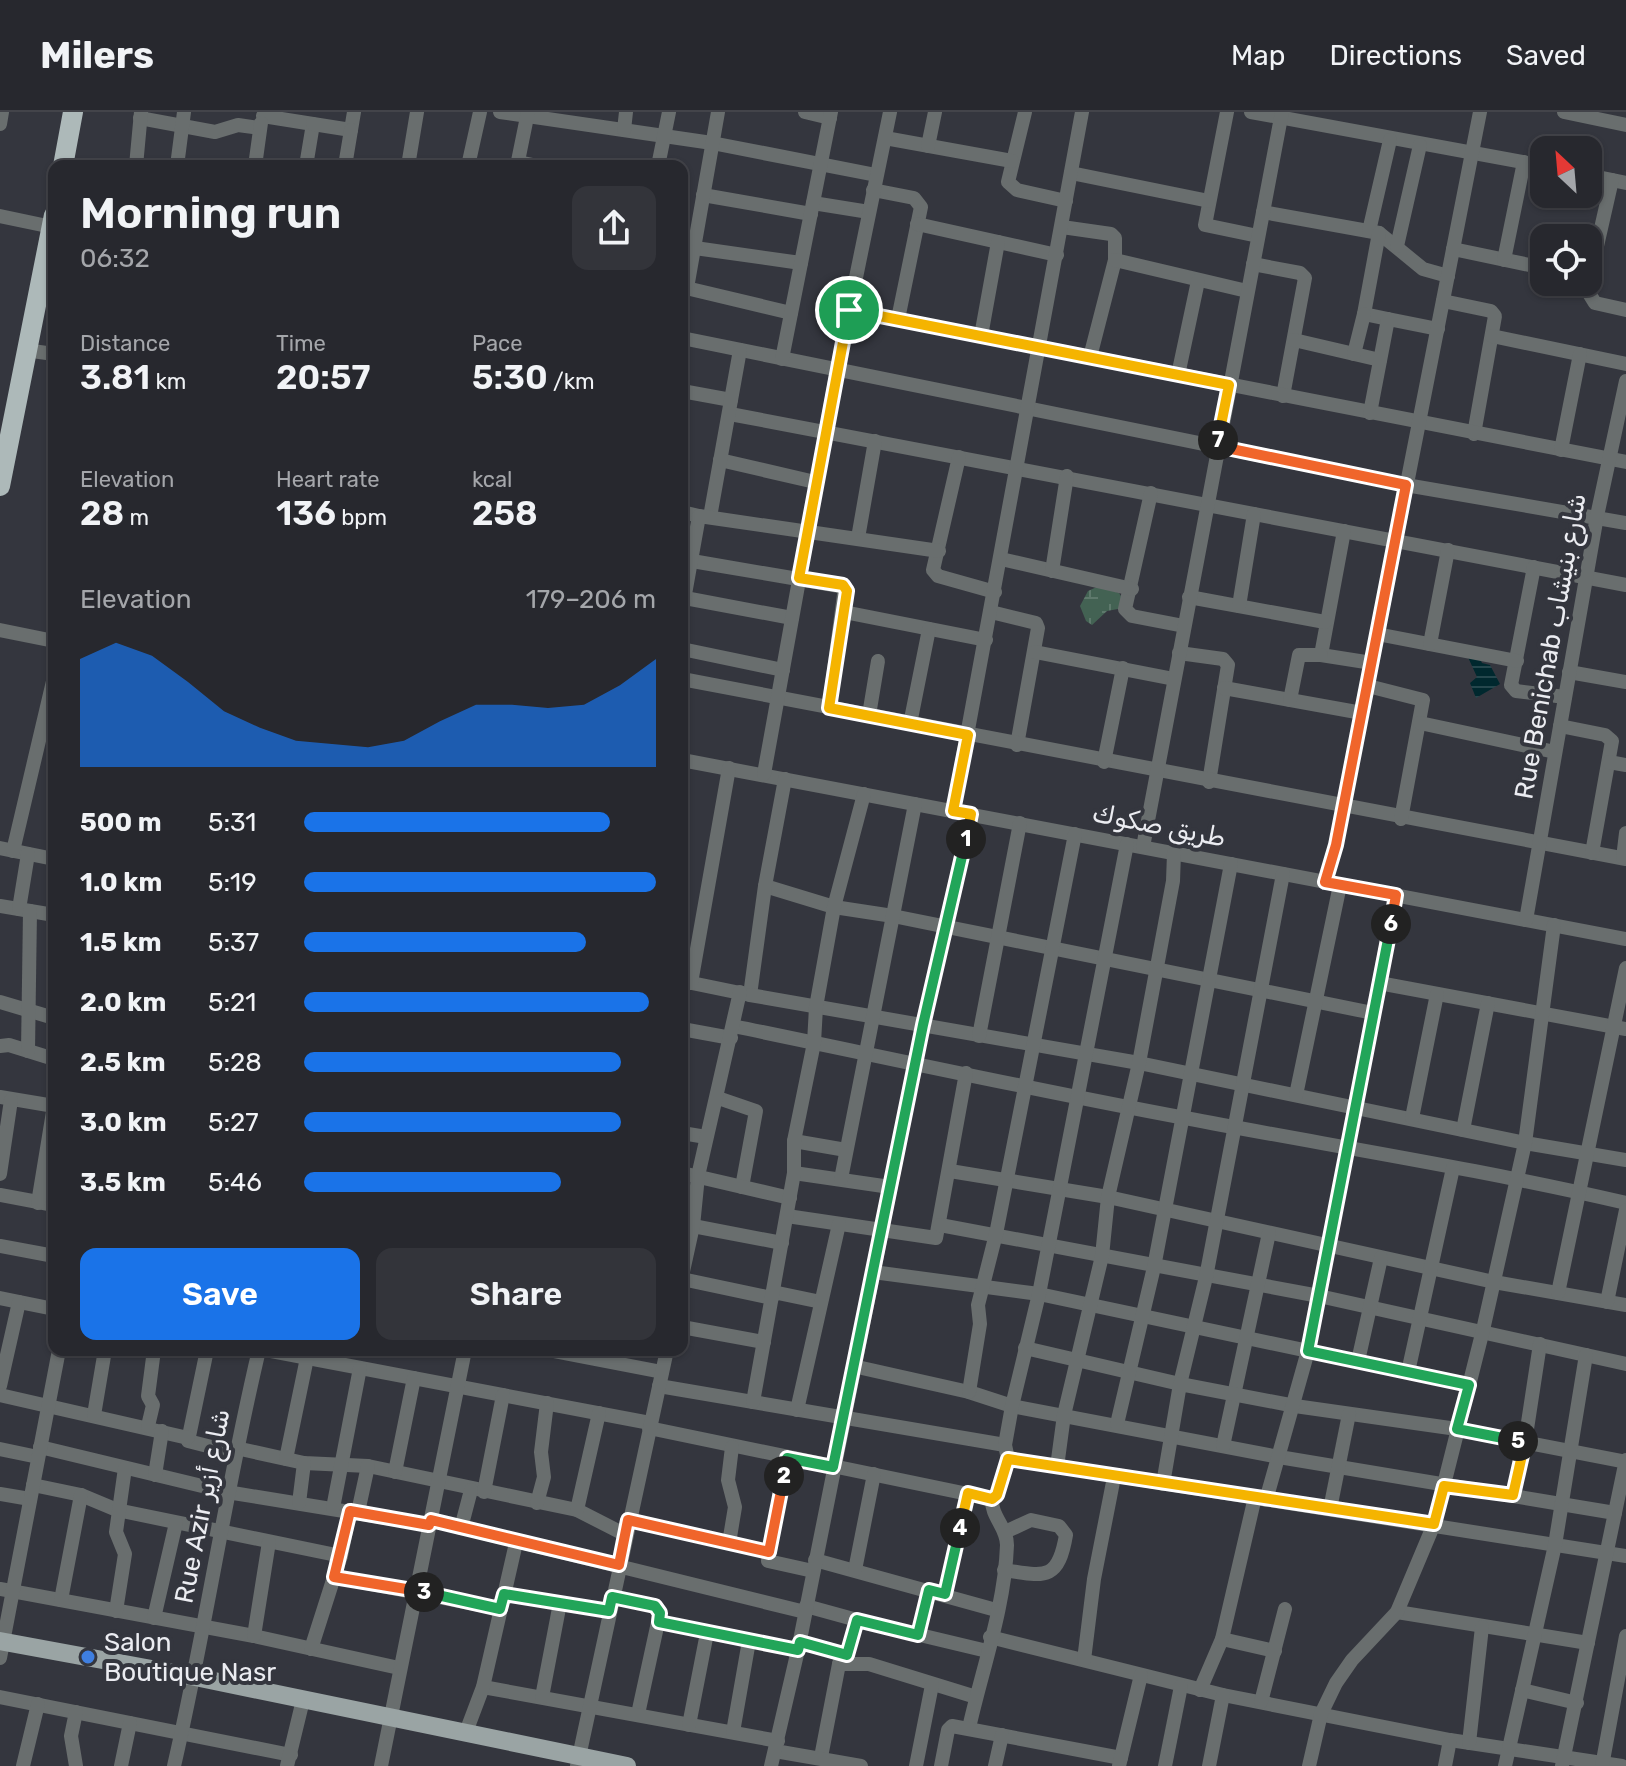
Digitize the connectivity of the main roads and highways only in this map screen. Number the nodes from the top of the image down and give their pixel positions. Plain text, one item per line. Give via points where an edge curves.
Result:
1 (73, 112) edge
2 (64, 160) edge
3 (48, 244) edge
4 (6, 419) edge
5 (0, 486) edge
6 (1, 1647) edge
7 (578, 1761) edge
8 (627, 1766) edge

1 - 2 highway
3 - 4 highway
4 - 5 highway
6 - 7 main road via 195,1677 466,1732
7 - 8 main road

